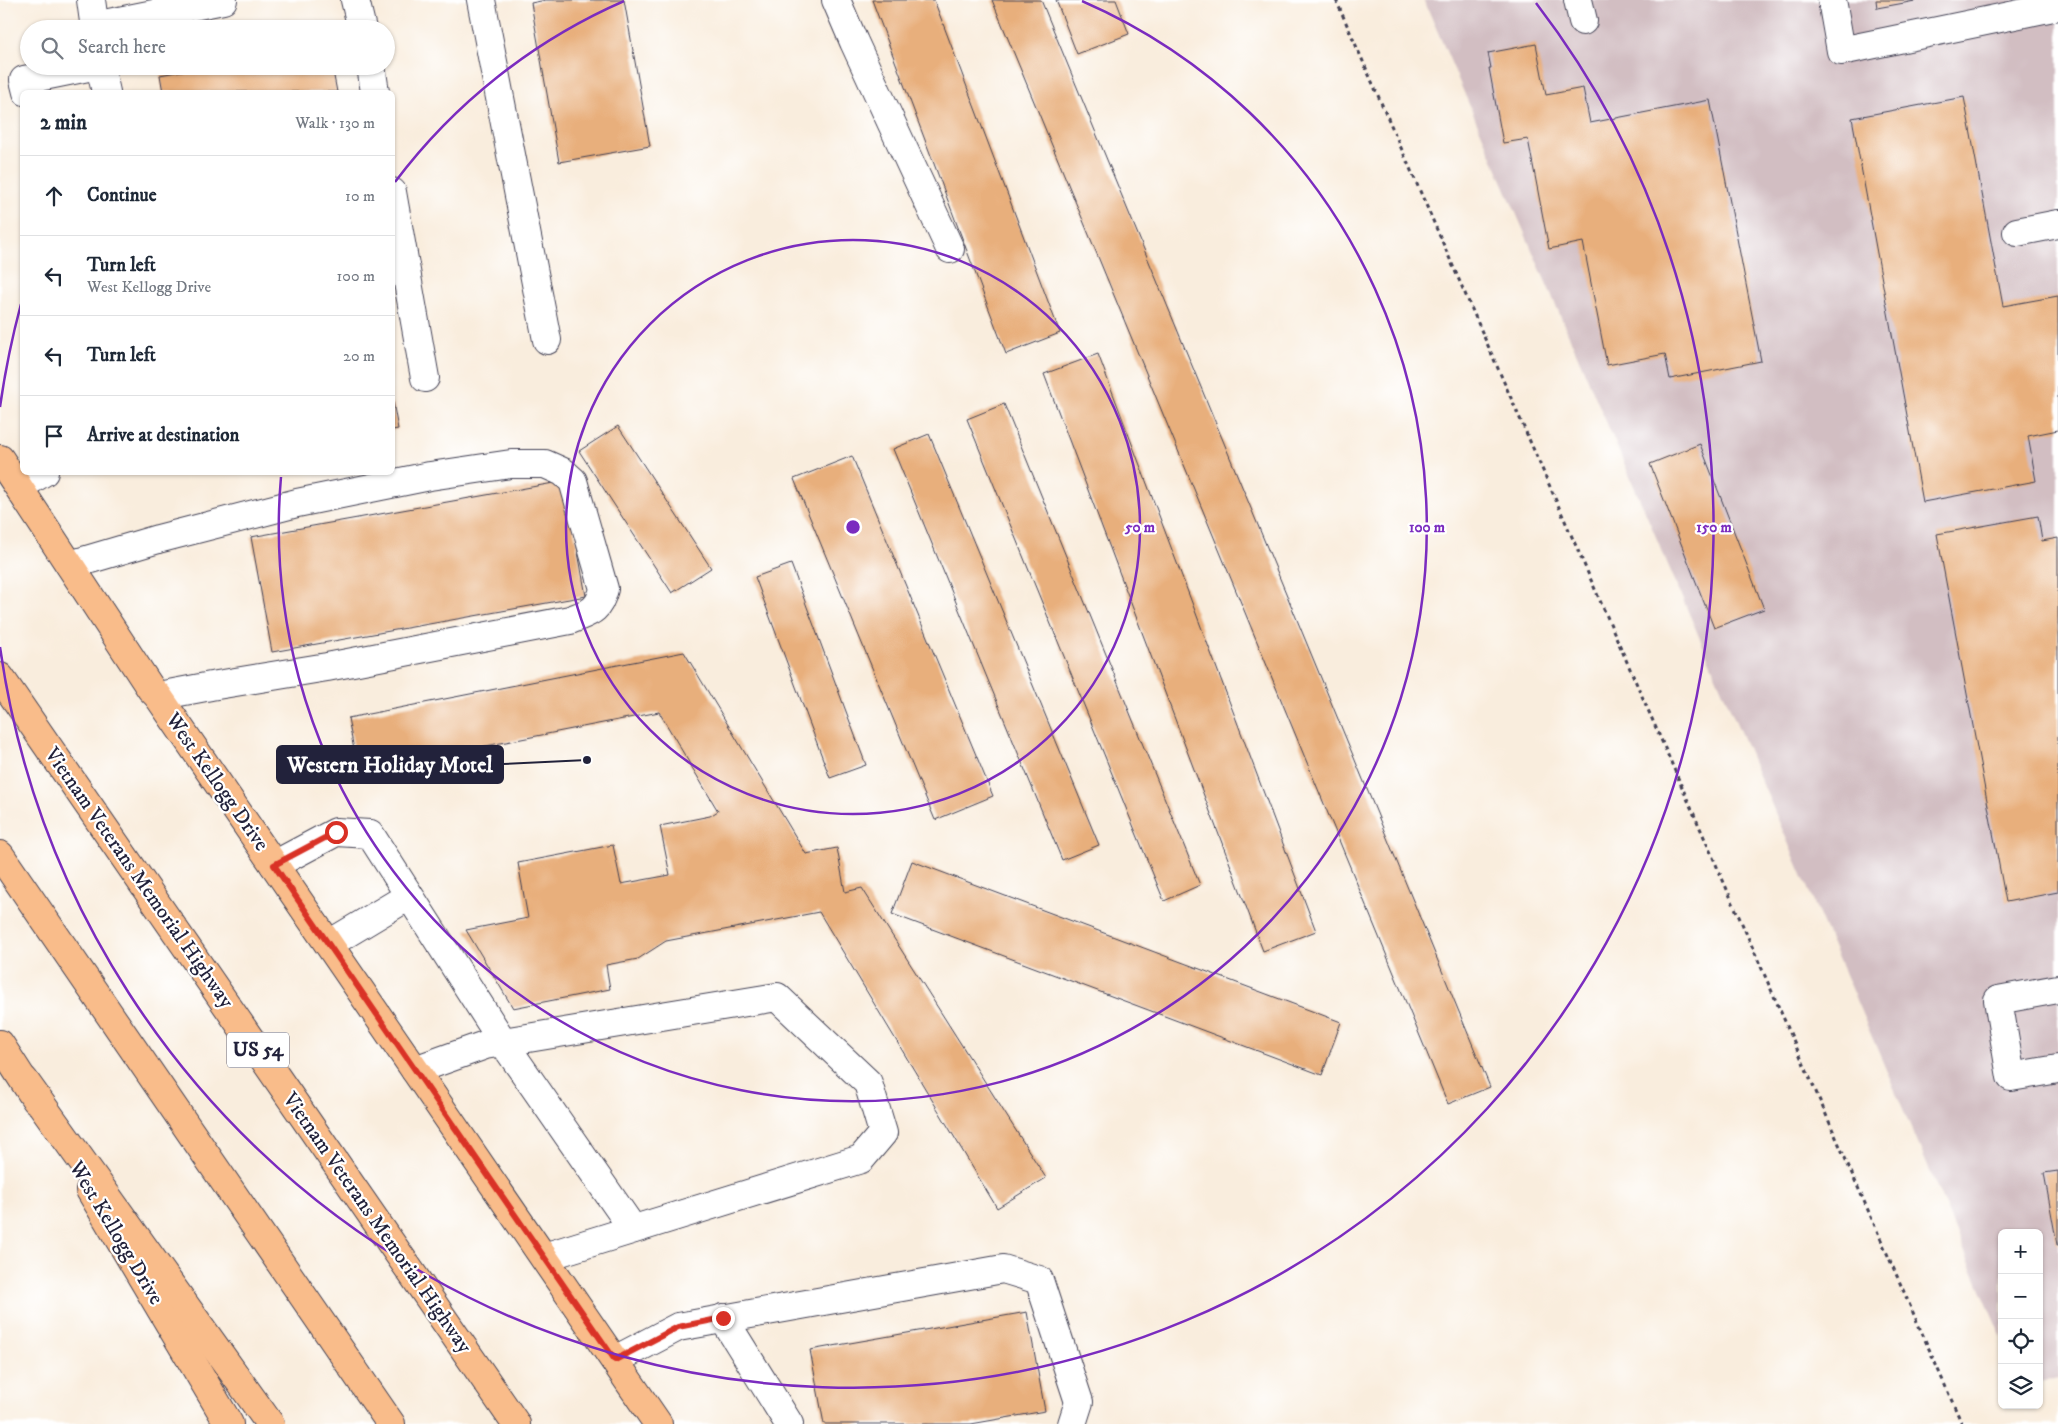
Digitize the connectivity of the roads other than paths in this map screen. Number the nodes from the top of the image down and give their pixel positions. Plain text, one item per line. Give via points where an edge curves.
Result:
1 (223, 0) edge
2 (355, 0) edge
3 (481, 0) edge
4 (836, 0) edge
5 (1832, 0) edge
6 (2058, 6) edge
7 (93, 18) edge
8 (360, 20) edge
9 (49, 75) edge
10 (102, 75) edge
11 (372, 75) edge
12 (26, 90) edge
13 (106, 90) edge
14 (375, 90) edge
15 (395, 209) edge
16 (2058, 224) edge
17 (2017, 232) dead end
18 (950, 249) dead end
19 (547, 340) dead end
20 (425, 378) dead end
21 (0, 459) edge
22 (39, 475) edge
23 (19, 487) junction
24 (70, 565) junction
25 (0, 677) edge
26 (158, 696) junction
27 (0, 855) edge
28 (274, 865) junction
29 (410, 896) junction
30 (329, 944) junction
31 (2058, 989) edge
32 (503, 1042) junction
33 (0, 1044) edge
34 (2058, 1069) edge
35 (415, 1070) junction
36 (24, 1080) junction
37 (633, 1229) junction
38 (544, 1257) junction
39 (723, 1318) junction
40 (615, 1360) junction
41 (230, 1424) edge
42 (270, 1424) edge
43 (391, 1424) edge
44 (516, 1424) edge
45 (658, 1424) edge
46 (788, 1424) edge
47 (1072, 1424) edge

1 - 7 lane
2 - 8 lane
3 - 19 lane
4 - 18 lane
5 - 6 lane via 1841,51
9 - 12 lane via 24,80
10 - 13 lane
11 - 14 lane
15 - 20 lane
16 - 17 lane
21 - 23 main road, West Kellogg Drive
22 - 23 lane
23 - 24 main road, West Kellogg Drive
24 - 26 main road, West Kellogg Drive
24 - 26 lane via 297,503 430,476 511,464 545,464 573,480 604,589 600,603 592,612 570,620
25 - 44 main road, Vietnam Veterans Memorial Highway / US 54
26 - 28 main road, West Kellogg Drive
27 - 43 main road
28 - 29 lane via 336,832 370,834
28 - 30 main road, West Kellogg Drive
29 - 30 lane
29 - 32 lane
30 - 35 main road, West Kellogg Drive
31 - 34 lane via 1998,1000 2011,1078
32 - 35 lane via 485,1045
32 - 37 lane
32 - 37 lane via 777,998 868,1083 883,1134 861,1159
33 - 36 main road, West Kellogg Drive
35 - 38 main road, West Kellogg Drive
36 - 41 main road, West Kellogg Drive
36 - 42 main road
37 - 38 lane
38 - 40 main road, West Kellogg Drive
39 - 40 lane via 678,1327
39 - 46 lane
39 - 47 lane via 1003,1268 1039,1280 1079,1402
40 - 45 main road, West Kellogg Drive

